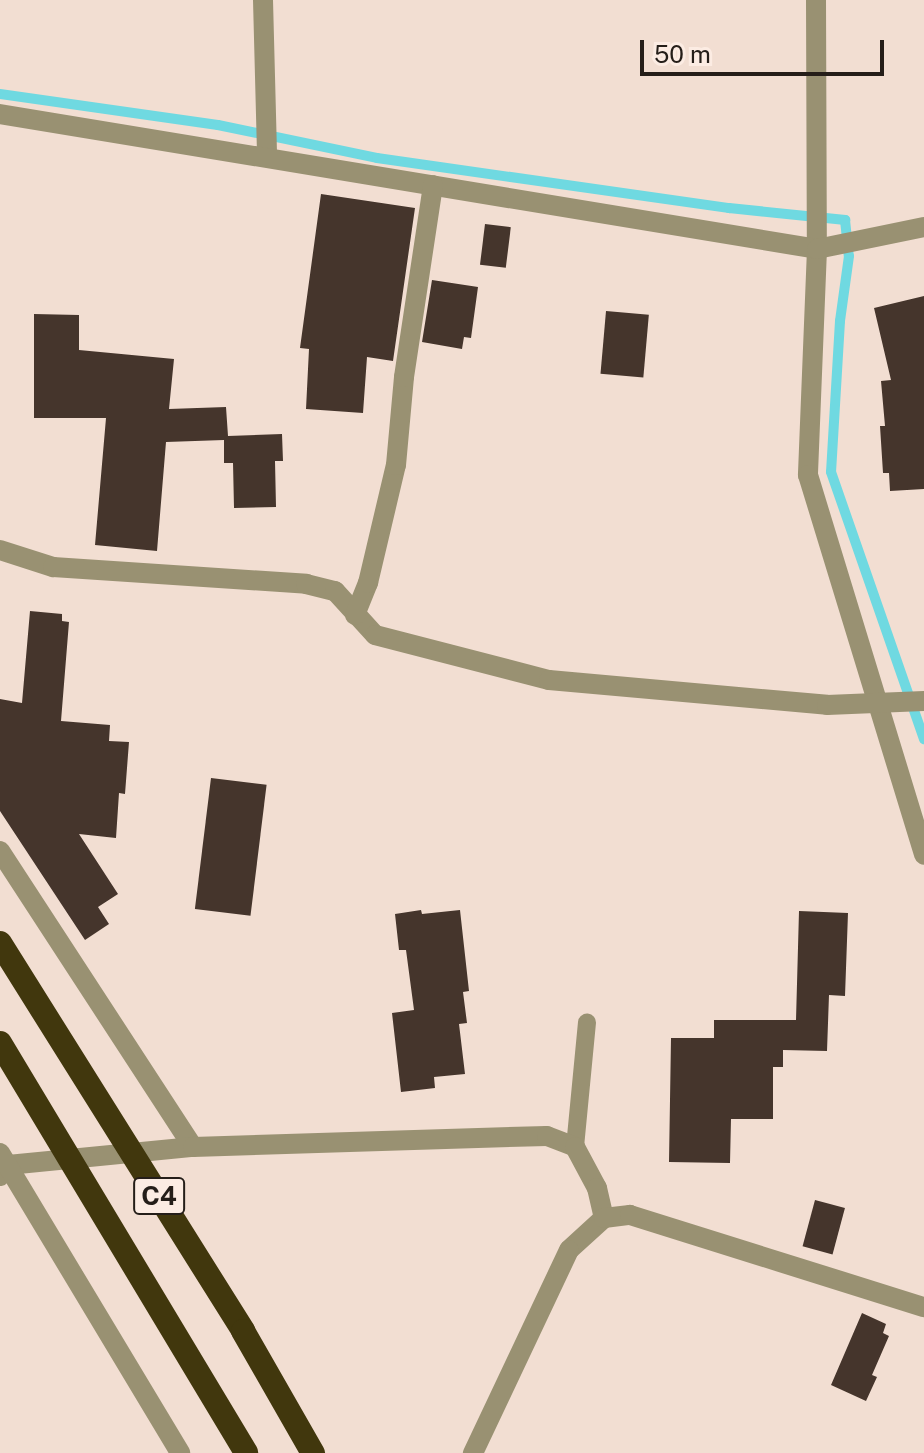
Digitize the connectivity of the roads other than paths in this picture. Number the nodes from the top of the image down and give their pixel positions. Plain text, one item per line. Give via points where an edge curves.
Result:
1 (263, 0) edge
2 (816, 0) edge
3 (0, 114) edge
4 (267, 156) junction
5 (433, 185) junction
6 (924, 227) edge
7 (817, 249) junction
8 (0, 550) edge
9 (355, 615) junction
10 (924, 701) edge
11 (878, 703) junction
12 (0, 851) edge
13 (924, 855) edge
14 (0, 943) edge
15 (587, 1023) dead end
16 (0, 1043) edge
17 (193, 1147) junction
18 (575, 1147) junction
19 (3, 1165) edge
20 (604, 1218) junction
21 (924, 1307) edge
22 (180, 1453) edge
23 (246, 1453) edge
24 (313, 1453) edge
25 (473, 1453) edge

1 - 4 street
2 - 7 street
3 - 4 street
4 - 5 street
5 - 7 street
5 - 9 street via 396,465 368,583
6 - 7 street
7 - 11 street via 808,475
8 - 9 street via 53,567 306,584 335,591
9 - 11 street via 375,635 549,680 827,705
10 - 11 street
11 - 13 street
12 - 17 street
14 - 24 highway, C4, bridge via 243,1331
15 - 18 lane
16 - 23 highway, C4, bridge
17 - 18 street via 547,1136
17 - 19 street
18 - 20 street via 597,1188
19 - 22 street
20 - 21 street via 630,1215
20 - 25 street via 569,1250

